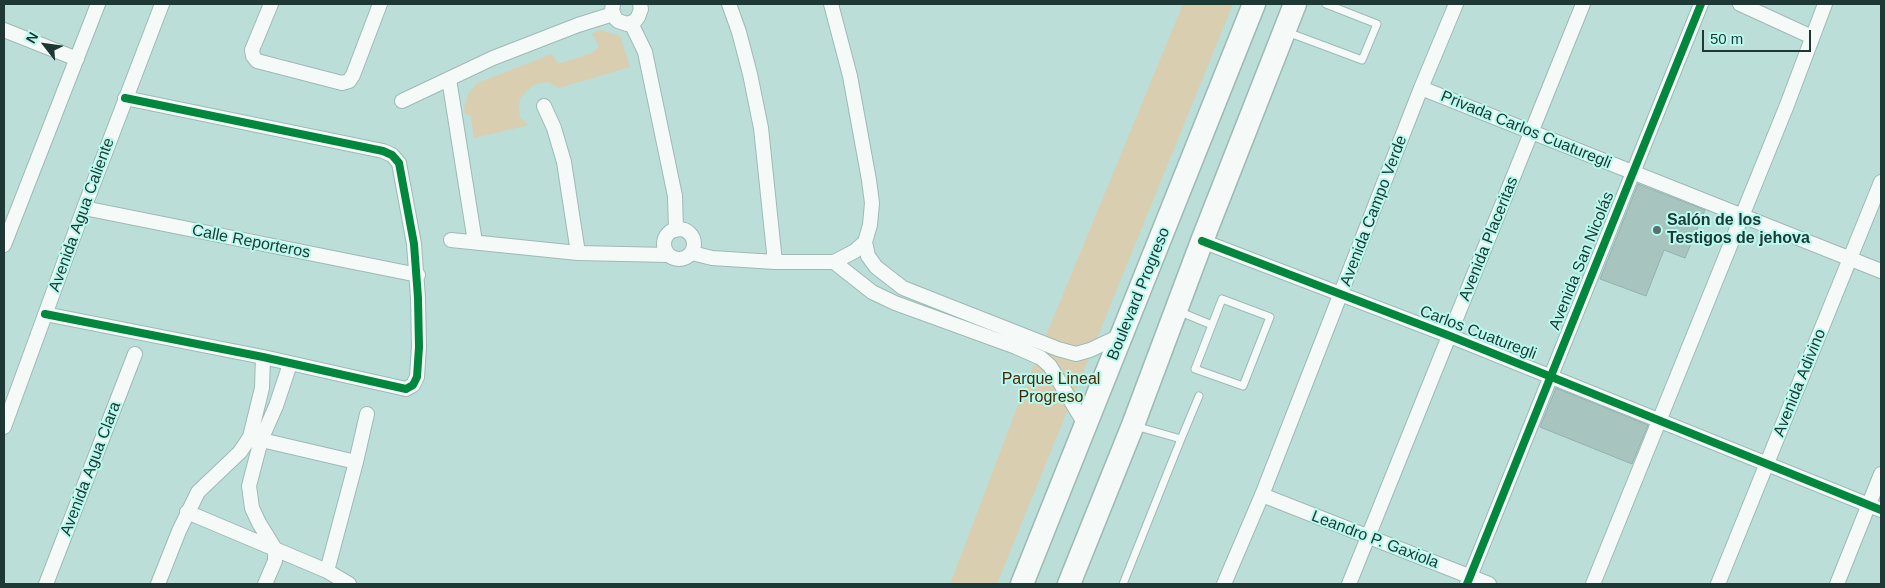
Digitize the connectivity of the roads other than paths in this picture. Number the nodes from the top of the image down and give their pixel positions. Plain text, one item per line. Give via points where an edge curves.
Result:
1 (98, 4) edge
2 (162, 4) edge
3 (272, 4) edge
4 (380, 4) edge
5 (640, 4) edge
6 (729, 4) edge
7 (830, 4) edge
8 (1254, 4) edge
9 (1296, 4) edge
10 (1326, 4) edge
11 (1456, 4) edge
12 (1583, 4) edge
13 (1701, 4) edge
14 (1740, 4) edge
15 (1825, 4) edge
16 (613, 9) edge
17 (631, 23) junction
18 (4, 30) edge
19 (1285, 31) junction
20 (1812, 37) junction
21 (77, 59) junction
22 (449, 79) junction
23 (1421, 88) junction
24 (125, 98) junction
25 (402, 101) dead end
26 (544, 106) dead end
27 (1531, 132) junction
28 (1633, 173) junction
29 (1881, 182) edge
30 (84, 208) junction
31 (1742, 216) junction
32 (676, 230) junction
33 (451, 240) dead end
34 (1202, 241) junction
35 (475, 242) junction
36 (865, 242) junction
37 (4, 245) edge
38 (578, 252) junction
39 (692, 253) junction
40 (668, 255) junction
41 (1850, 259) junction
42 (775, 262) junction
43 (834, 262) junction
44 (1881, 271) edge
45 (418, 275) junction
46 (903, 288) junction
47 (1342, 294) junction
48 (895, 303) junction
49 (1176, 310) junction
50 (45, 314) junction
51 (1212, 324) junction
52 (1122, 335) junction
53 (1450, 336) junction
54 (1014, 339) junction
55 (135, 354) dead end
56 (263, 358) junction
57 (290, 364) junction
58 (1551, 376) junction
59 (262, 388) junction
60 (280, 393) junction
61 (1199, 396) dead end
62 (367, 414) dead end
63 (1660, 420) junction
64 (1133, 425) junction
65 (1086, 426) junction
66 (4, 427) edge
67 (255, 438) junction
68 (1181, 439) junction
69 (356, 462) junction
70 (1767, 464) junction
71 (1881, 474) edge
72 (1262, 495) junction
73 (1875, 508) edge
74 (187, 512) junction
75 (1368, 538) junction
76 (275, 549) junction
77 (326, 571) junction
78 (1468, 580) edge
79 (46, 584) edge
80 (158, 584) edge
81 (266, 584) edge
82 (349, 584) edge
83 (1022, 584) edge
84 (1068, 584) edge
85 (1123, 584) edge
86 (1224, 584) edge
87 (1349, 584) edge
88 (1489, 584) edge
89 (1593, 584) edge
90 (1718, 584) edge
91 (1837, 584) edge

1 - 21 street
2 - 24 street, Avenida Agua Caliente
3 - 4 street via 252,50 257,61 342,82 353,76
5 - 17 street via 640,13
6 - 42 street via 748,65 761,128
7 - 36 street via 850,76 869,180 872,202
8 - 52 main road, Boulevard Progreso
9 - 19 main road
10 - 19 lane via 1377,24 1362,60
11 - 23 street, Avenida Campo Verde
12 - 27 street, Avenida Placeritas
13 - 28 street, Avenida San Nicolás
14 - 20 street
15 - 20 street
16 - 17 street via 618,21
16 - 22 street
17 - 32 street via 645,52 675,196
18 - 21 street
19 - 34 main road
20 - 31 street
21 - 37 street
22 - 25 street
22 - 35 street
23 - 27 street, Privada Carlos Cuaturegli
23 - 47 street, Avenida Campo Verde
24 - 30 street, Avenida Agua Caliente
24 - 45 street via 383,151 392,156 398,163
26 - 38 street via 564,162
27 - 28 street, Privada Carlos Cuaturegli
27 - 53 street, Avenida Placeritas
28 - 31 street, Privada Carlos Cuaturegli
28 - 58 street, Avenida San Nicolás
29 - 41 street, Avenida Adivino
30 - 45 street, Calle Reporteros
30 - 50 street, Avenida Agua Caliente
31 - 41 street, Privada Carlos Cuaturegli
31 - 63 street
32 - 39 street via 686,230 694,238
32 - 40 street via 665,240
33 - 35 street
34 - 47 street, Carlos Cuaturegli
34 - 49 main road
35 - 38 street
36 - 43 street
36 - 46 street via 868,256 876,267
38 - 40 street
39 - 40 street via 678,260
39 - 42 street via 712,258
41 - 44 street, Privada Carlos Cuaturegli
41 - 70 street, Avenida Adivino
42 - 43 street
43 - 48 street via 872,292
45 - 57 street via 419,347 417,377 413,385 406,389
46 - 48 street
46 - 54 street
47 - 53 street, Carlos Cuaturegli
47 - 72 street, Avenida Campo Verde
48 - 54 street
49 - 51 lane
49 - 64 main road
50 - 56 street
50 - 66 street, Avenida Agua Caliente
51 - 51 lane via 1195,369 1243,386 1270,317 1222,299
52 - 54 street via 1076,354 1047,344
52 - 65 main road, Boulevard Progreso
53 - 58 street, Carlos Cuaturegli
53 - 75 street, Avenida Placeritas
54 - 65 street via 1050,366
55 - 79 street, Avenida Agua Clara
56 - 57 street
56 - 59 street
57 - 60 street
58 - 63 street, Carlos Cuaturegli
58 - 78 street, Avenida San Nicolás
59 - 60 street
59 - 67 street
60 - 67 street
61 - 68 lane
62 - 69 street
63 - 70 street, Carlos Cuaturegli
63 - 89 street
64 - 68 lane
64 - 84 main road
65 - 83 main road, Boulevard Progreso
67 - 69 street
67 - 74 street via 198,492
67 - 76 street via 249,486 252,508
68 - 85 lane
69 - 77 street
70 - 73 street, Carlos Cuaturegli
70 - 90 street, Avenida Adivino
71 - 73 street
72 - 75 street, Leandro P. Gaxiola
72 - 86 street, Avenida Campo Verde
73 - 91 street
74 - 76 street
74 - 80 street
75 - 78 street, Leandro P. Gaxiola
75 - 87 street, Avenida Placeritas
76 - 77 street
76 - 81 street via 275,561
77 - 82 street
78 - 88 street, Leandro P. Gaxiola

